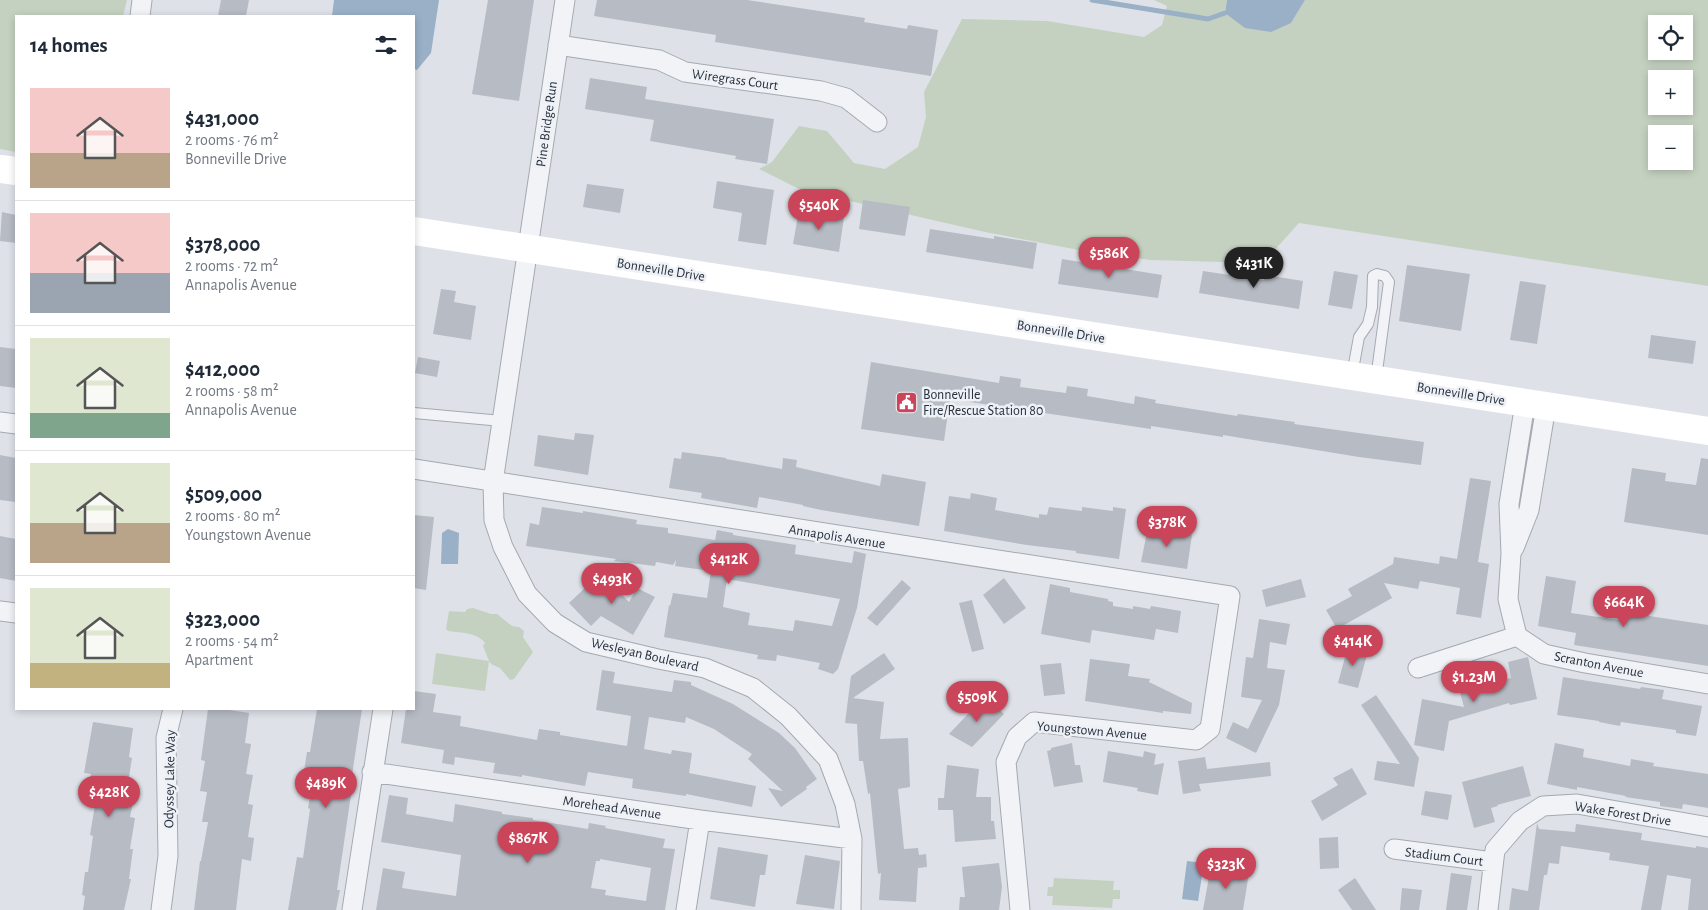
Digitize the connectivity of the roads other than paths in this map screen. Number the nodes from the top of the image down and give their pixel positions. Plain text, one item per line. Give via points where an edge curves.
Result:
1 (142, 0) edge
2 (565, 0) edge
3 (140, 15) edge
4 (558, 45) junction
5 (877, 122) dead end
6 (0, 169) edge
7 (15, 172) edge
8 (415, 231) edge
9 (528, 248) junction
10 (1364, 378) junction
11 (1536, 404) junction
12 (415, 413) edge
13 (502, 421) junction
14 (0, 422) edge
15 (15, 424) edge
16 (1708, 431) edge
17 (415, 469) edge
18 (493, 482) junction
19 (1230, 596) joint
20 (0, 611) edge
21 (15, 613) edge
22 (1517, 636) junction
23 (1418, 668) dead end
24 (1708, 684) edge
25 (173, 710) edge
26 (382, 710) edge
27 (372, 772) junction
28 (700, 820) junction
29 (1708, 826) edge
30 (852, 839) junction
31 (1394, 849) dead end
32 (1493, 862) junction
33 (161, 910) edge
34 (352, 910) edge
35 (686, 910) edge
36 (851, 910) edge
37 (1020, 910) edge
38 (1488, 910) edge

1 - 3 street
2 - 4 street, Pine Bridge Run
4 - 5 street, Wiregrass Court via 659,60 685,72 821,91 846,98
4 - 9 street, Pine Bridge Run
6 - 7 street
8 - 9 street, Bonneville Drive
9 - 10 street, Bonneville Drive
9 - 13 street, Wesleyan Boulevard
10 - 10 lane via 1389,282 1378,274 1374,276 1368,324 1359,337
10 - 11 street, Bonneville Drive
11 - 16 street, Bonneville Drive
11 - 22 street via 1510,504 1512,554 1508,599
12 - 13 lane
13 - 18 street, Wesleyan Boulevard
14 - 15 street
17 - 18 street, Annapolis Avenue
18 - 19 street, Annapolis Avenue
18 - 30 street, Wesleyan Boulevard via 494,520 502,547 527,594 554,623 586,642 705,668 753,688 788,716 828,759
19 - 37 street, Youngstown Avenue via 1210,729 1196,740 1034,722 1017,738 1006,762
20 - 21 street
22 - 23 street
22 - 24 street, Scranton Avenue via 1544,654
25 - 33 street, Odyssey Lake Way via 166,738 168,856
26 - 27 street
27 - 28 street, Morehead Avenue
27 - 34 street
28 - 30 street, Morehead Avenue
28 - 35 street
29 - 32 street, Wake Forest Drive via 1577,804 1543,806 1520,821 1496,850
30 - 36 street, Wesleyan Boulevard
31 - 32 street, Stadium Court
32 - 38 street, Wake Forest Drive

